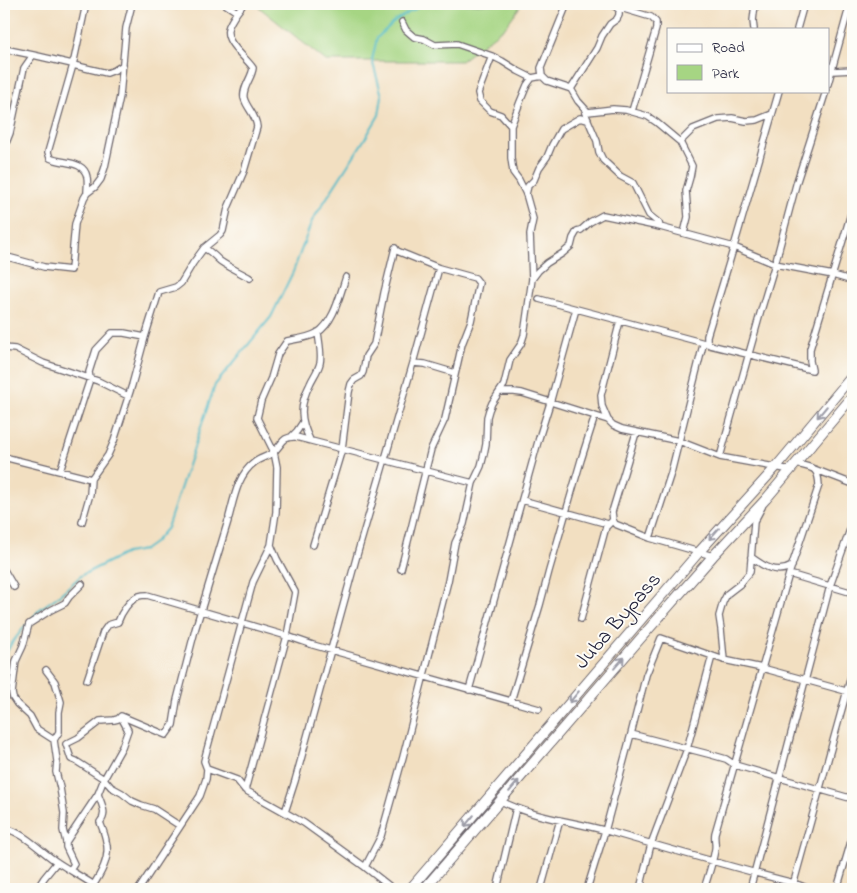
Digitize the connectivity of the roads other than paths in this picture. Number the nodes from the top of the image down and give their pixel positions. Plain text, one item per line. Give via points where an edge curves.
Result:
1 (86, 4) edge
2 (132, 4) edge
3 (224, 4) edge
4 (241, 4) edge
5 (567, 4) edge
6 (755, 4) edge
7 (804, 4) edge
8 (850, 4) edge
9 (613, 5) edge
10 (237, 12) junction
11 (402, 22) dead end
12 (754, 28) edge
13 (797, 28) edge
14 (4, 49) edge
15 (33, 55) junction
16 (492, 56) junction
17 (73, 65) junction
18 (123, 65) junction
19 (830, 68) edge
20 (853, 70) edge
21 (542, 76) junction
22 (532, 78) junction
23 (571, 89) junction
24 (779, 92) edge
25 (826, 92) edge
26 (632, 111) junction
27 (588, 112) junction
28 (772, 114) junction
29 (588, 120) junction
30 (511, 126) junction
31 (680, 142) junction
32 (4, 148) edge
33 (87, 193) junction
34 (526, 194) junction
35 (853, 207) edge
36 (660, 227) junction
37 (684, 234) junction
38 (734, 247) junction
39 (204, 248) junction
40 (4, 256) edge
41 (775, 264) junction
42 (439, 268) junction
43 (833, 275) junction
44 (346, 277) dead end
45 (250, 278) dead end
46 (532, 279) junction
47 (853, 281) edge
48 (539, 299) dead end
49 (576, 309) junction
50 (620, 320) junction
51 (318, 332) junction
52 (145, 337) junction
53 (703, 345) dead end
54 (710, 345) junction
55 (4, 348) edge
56 (413, 363) junction
57 (455, 373) junction
58 (853, 375) edge
59 (90, 378) junction
60 (500, 392) junction
61 (128, 396) junction
62 (853, 396) edge
63 (550, 403) junction
64 (595, 416) junction
65 (608, 420) junction
66 (303, 422) junction
67 (636, 432) junction
68 (291, 437) junction
69 (310, 440) junction
70 (679, 441) junction
71 (342, 449) junction
72 (274, 452) junction
73 (4, 457) edge
74 (720, 457) junction
75 (384, 460) junction
76 (776, 467) junction
77 (794, 467) junction
78 (814, 469) junction
79 (426, 471) junction
80 (60, 472) junction
81 (91, 479) junction
82 (473, 483) junction
83 (853, 484) edge
84 (766, 499) junction
85 (522, 500) junction
86 (567, 512) junction
87 (82, 522) dead end
88 (610, 522) junction
89 (853, 522) edge
90 (650, 538) junction
91 (271, 545) junction
92 (313, 545) dead end
93 (699, 552) junction
94 (713, 556) junction
95 (751, 557) junction
96 (792, 566) junction
97 (401, 569) dead end
98 (4, 570) edge
99 (789, 574) junction
100 (82, 584) dead end
101 (830, 586) junction
102 (14, 587) dead end
103 (853, 593) edge
104 (201, 611) junction
105 (581, 620) dead end
106 (242, 623) junction
107 (287, 636) junction
108 (330, 650) junction
109 (712, 656) junction
110 (724, 660) junction
111 (762, 668) junction
112 (853, 669) edge
113 (46, 670) dead end
114 (423, 677) junction
115 (87, 680) dead end
116 (806, 680) junction
117 (468, 690) junction
118 (846, 691) junction
119 (853, 693) edge
120 (511, 701) junction
121 (539, 709) dead end
122 (121, 716) junction
123 (59, 732) junction
124 (631, 734) junction
125 (54, 740) junction
126 (66, 744) junction
127 (687, 749) junction
128 (735, 765) junction
129 (207, 769) junction
130 (780, 778) junction
131 (104, 779) junction
132 (820, 789) junction
133 (245, 790) junction
134 (98, 794) junction
135 (502, 800) junction
136 (853, 800) edge
137 (516, 808) junction
138 (285, 812) junction
139 (560, 820) junction
140 (180, 826) junction
141 (4, 828) edge
142 (605, 831) junction
143 (853, 835) edge
144 (66, 842) junction
145 (651, 844) junction
146 (713, 861) junction
147 (57, 862) junction
148 (365, 867) junction
149 (70, 870) junction
150 (754, 873) junction
151 (793, 886) edge
152 (94, 888) edge
153 (37, 889) edge
154 (139, 889) edge
155 (393, 889) edge
156 (410, 889) edge
157 (424, 889) edge
158 (497, 889) edge
159 (540, 889) edge
160 (587, 889) edge
161 (640, 889) edge
162 (704, 889) edge
163 (750, 889) edge
164 (809, 889) edge
165 (837, 889) edge

1 - 15 street via 72,64
1 - 17 street
2 - 18 street
3 - 10 street
4 - 10 street
5 - 21 street via 541,68
6 - 12 street
7 - 13 street
8 - 19 street
9 - 23 street via 619,10 617,19 602,36
9 - 26 street via 651,17 656,22
10 - 39 street via 227,28 227,35 253,68 244,99 257,127 223,231
11 - 16 street via 414,37 435,45 458,44
14 - 15 street
15 - 32 street via 24,68
16 - 22 street
16 - 30 street via 478,93 490,111 501,115
17 - 18 street via 107,73
17 - 33 street via 48,152 50,158 84,168
18 - 33 street via 105,167 96,187
19 - 20 street
21 - 22 street
21 - 23 street via 547,81
22 - 30 street
23 - 27 street
24 - 28 street
25 - 41 street
26 - 27 street
26 - 31 street via 647,116
27 - 29 street via 585,113
28 - 31 street via 757,120 718,119 693,129
28 - 38 street
29 - 34 street via 580,118 561,129
29 - 36 street via 603,160 633,183 649,216
30 - 34 street via 513,172
31 - 37 street via 692,166 686,191 688,217
33 - 40 street via 75,224 70,270
34 - 46 street via 533,219 530,234
35 - 43 street
36 - 37 street
36 - 46 street via 603,215 577,231 571,246 547,263
37 - 38 street
38 - 41 street
38 - 54 street via 707,336
39 - 45 street
39 - 52 street via 181,283 159,292
41 - 43 street
41 - 74 street
42 - 56 street
42 - 57 street via 475,278 479,283
42 - 71 street via 395,248 374,344 366,356 361,376 351,384
43 - 47 street
43 - 54 street via 810,349 812,370
44 - 51 street via 332,316
46 - 60 street via 524,335 510,360
48 - 49 street
49 - 50 street
49 - 63 street
50 - 54 street
50 - 65 street via 601,395
51 - 66 street via 320,361 306,394 301,413
51 - 72 street via 287,341 278,354 257,418
52 - 59 street via 112,333 96,350
52 - 61 street
53 - 70 street
55 - 59 street via 15,349 43,363
56 - 57 street
56 - 75 street
57 - 79 street via 444,419 431,448
58 -> 76 main road, Juba Bypass
59 - 61 street
59 - 80 street
60 - 63 street via 514,392
60 - 82 street via 489,410 484,454
61 - 81 street via 111,449
62 - 77 main road, Juba Bypass
63 - 64 street
63 - 85 street
64 - 65 street
64 - 86 street
65 - 67 street via 612,425
66 - 68 street
66 - 69 street
67 - 70 street
67 - 88 street
68 - 69 street
68 - 72 street via 283,440
69 - 71 street
70 - 74 street
70 - 90 street
71 - 75 street
71 - 92 street
72 - 91 street via 278,476
72 - 104 street via 255,462 241,479
73 - 80 street
74 - 76 street
75 - 79 street
75 - 108 street
76 - 77 street
76 -> 93 main road, Juba Bypass
77 - 78 street
77 - 84 main road, Juba Bypass
78 - 83 street
78 - 96 street via 819,475 819,485
79 - 82 street
79 - 97 street
80 - 81 street
81 - 87 street
82 - 114 street
84 - 94 main road, Juba Bypass
84 - 95 street via 754,522
85 - 86 street
85 - 117 street
86 - 88 street
86 - 120 street
88 - 90 street
88 - 105 street
89 - 101 street
90 - 93 street
91 - 106 street via 253,582
91 - 107 street via 295,592
93 - 94 street
93 -> 156 main road, Juba Bypass
135 -> 94 main road, Juba Bypass
95 - 96 street via 777,570
95 - 110 street via 750,572 727,594 719,616
96 - 99 street
98 - 102 street
99 - 101 street
99 - 111 street
100 - 125 street via 65,603 29,624 16,661 13,698 37,729
101 - 103 street
101 - 116 street
104 - 106 street
104 - 115 street via 147,595 139,596 120,615 118,622 108,625 103,632
104 - 122 street via 173,725 166,735
106 - 107 street
106 - 129 street via 204,761
107 - 108 street
107 - 133 street
108 - 114 street
108 - 138 street
109 - 110 street
109 - 124 street via 660,638 646,675
109 - 127 street
110 - 111 street
111 - 116 street
111 - 128 street
112 - 118 street
113 - 123 street via 55,682 61,702
114 - 117 street
114 - 148 street via 381,836
116 - 118 street
116 - 130 street
117 - 120 street
118 - 119 street
118 - 132 street
120 - 121 street
122 - 126 street via 100,721
122 - 131 street via 128,730
123 - 125 street
123 - 126 street
124 - 127 street
124 - 142 street
125 - 144 street
126 - 131 street via 71,759
127 - 128 street via 726,759
127 - 145 street
128 - 130 street
128 - 146 street via 714,837
129 - 133 street via 237,780
129 - 140 street via 200,796
130 - 132 street
130 - 150 street
131 - 134 street
131 - 140 street via 132,801 154,809
132 - 136 street
132 - 151 street
133 - 138 street
134 - 144 street
134 - 152 street via 104,814 100,822 108,851
135 - 137 street
135 - 157 main road, Juba Bypass
137 - 139 street
137 - 158 street
138 - 148 street
139 - 142 street
139 - 159 street
140 - 154 street
141 - 147 street via 25,837
142 - 145 street
142 - 160 street
143 - 165 street
144 - 149 street via 74,864
145 - 146 street
145 - 161 street
146 - 150 street
146 - 162 street
147 - 149 street
147 - 153 street
148 - 155 street
149 - 152 street
150 - 151 street
150 - 163 street
151 - 164 street

